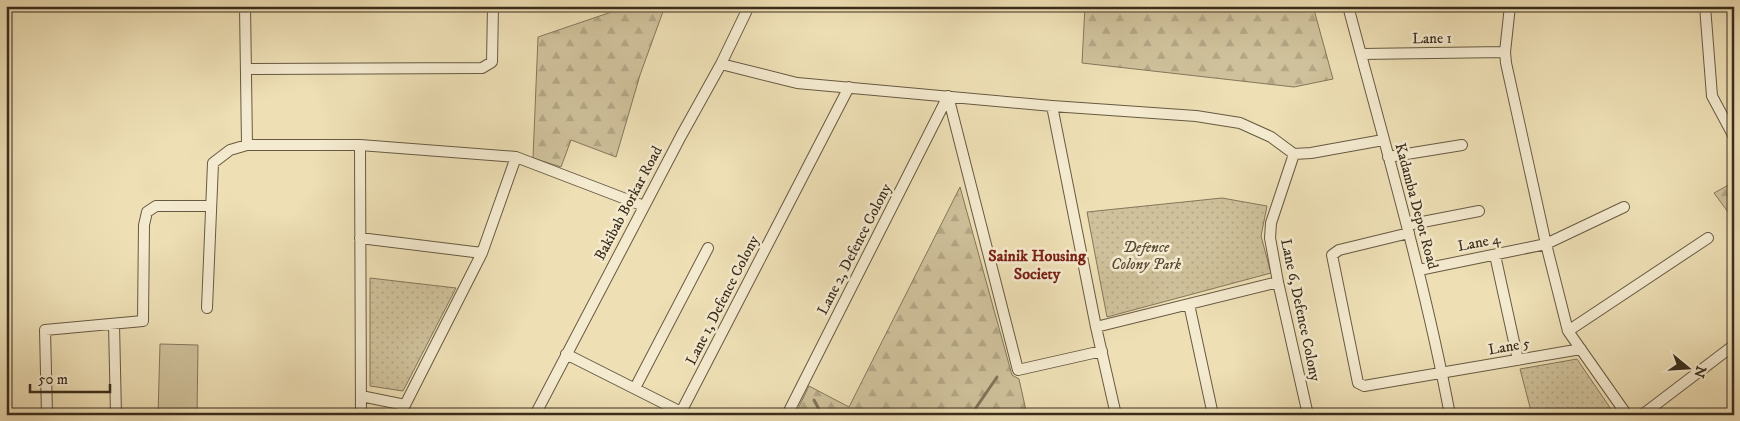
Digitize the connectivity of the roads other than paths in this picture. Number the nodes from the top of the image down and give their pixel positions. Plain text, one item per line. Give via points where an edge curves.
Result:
1 (245, 6) edge
2 (494, 6) edge
3 (749, 6) edge
4 (1348, 6) edge
5 (1510, 6) edge
6 (1704, 6) edge
7 (1505, 52) junction
8 (1361, 54) junction
9 (720, 64) junction
10 (246, 69) junction
11 (849, 88) junction
12 (948, 96) junction
13 (1052, 106) junction
14 (1734, 137) edge
15 (1383, 140) junction
16 (246, 145) junction
17 (360, 145) junction
18 (1462, 145) dead end
19 (1294, 154) junction
20 (1388, 157) junction
21 (516, 158) junction
22 (210, 206) junction
23 (644, 206) junction
24 (1624, 207) dead end
25 (1479, 211) dead end
26 (1408, 229) junction
27 (360, 238) junction
28 (1708, 238) dead end
29 (1546, 244) junction
30 (708, 248) dead end
31 (482, 253) junction
32 (1495, 255) junction
33 (1419, 270) junction
34 (1278, 282) junction
35 (1189, 304) junction
36 (207, 308) dead end
37 (114, 324) junction
38 (1096, 327) junction
39 (1568, 331) junction
40 (1734, 345) edge
41 (1581, 349) junction
42 (1102, 351) junction
43 (566, 354) junction
44 (1518, 360) junction
45 (1442, 372) junction
46 (635, 388) junction
47 (361, 396) junction
48 (681, 413) edge
49 (47, 415) edge
50 (116, 415) edge
51 (361, 415) edge
52 (535, 415) edge
53 (787, 415) edge
54 (1116, 415) edge
55 (1213, 415) edge
56 (1308, 415) edge
57 (1450, 415) edge
58 (1627, 415) edge
59 (1642, 415) edge

1 - 10 street
2 - 10 street via 492,62 482,68
3 - 9 street, Bakibab Borkar Road
4 - 8 street, Kadamba Depot Road
5 - 7 street
6 - 14 street via 1712,96
7 - 8 street, Lane 1
7 - 29 street
8 - 15 street, Kadamba Depot Road
9 - 11 street via 797,83
9 - 23 street, Bakibab Borkar Road
10 - 16 street
11 - 12 street
11 - 48 street, Lane 1, Defence Colony
12 - 13 street
12 - 42 street via 1018,370
12 - 53 street, Lane 2, Defence Colony
13 - 19 street via 1196,116 1240,123 1271,137
13 - 38 street
15 - 19 street
15 - 20 street, Kadamba Depot Road
16 - 17 street
16 - 22 street via 230,150 213,163
17 - 21 street
17 - 27 street
18 - 20 street
19 - 34 street, Lane 6, Defence Colony via 1271,223 1270,238
20 - 26 street, Kadamba Depot Road
21 - 23 street
21 - 31 street
22 - 36 street
22 - 37 street via 156,206 147,212 144,225 143,321
23 - 43 street, Bakibab Borkar Road
24 - 29 street, Lane 4
25 - 26 street
26 - 33 street, Kadamba Depot Road
26 - 45 street, Lane 5 via 1338,250 1332,255 1358,383 1364,386
27 - 31 street
27 - 47 street
28 - 39 street
29 - 32 street, Lane 4
29 - 39 street
30 - 46 street
31 - 47 street via 405,405
32 - 33 street, Lane 4
32 - 44 street
33 - 45 street, Kadamba Depot Road
34 - 35 street
34 - 56 street, Lane 6, Defence Colony
35 - 38 street
35 - 55 street
37 - 49 street via 45,330
37 - 50 street
38 - 42 street
39 - 41 street
40 - 59 street
41 - 44 street, Lane 5
41 - 58 street
42 - 54 street
43 - 46 street, Lane 1, Defence Colony
43 - 52 street, Bakibab Borkar Road
44 - 45 street, Lane 5
45 - 57 street, Kadamba Depot Road
46 - 48 street, Lane 1, Defence Colony
47 - 51 street

